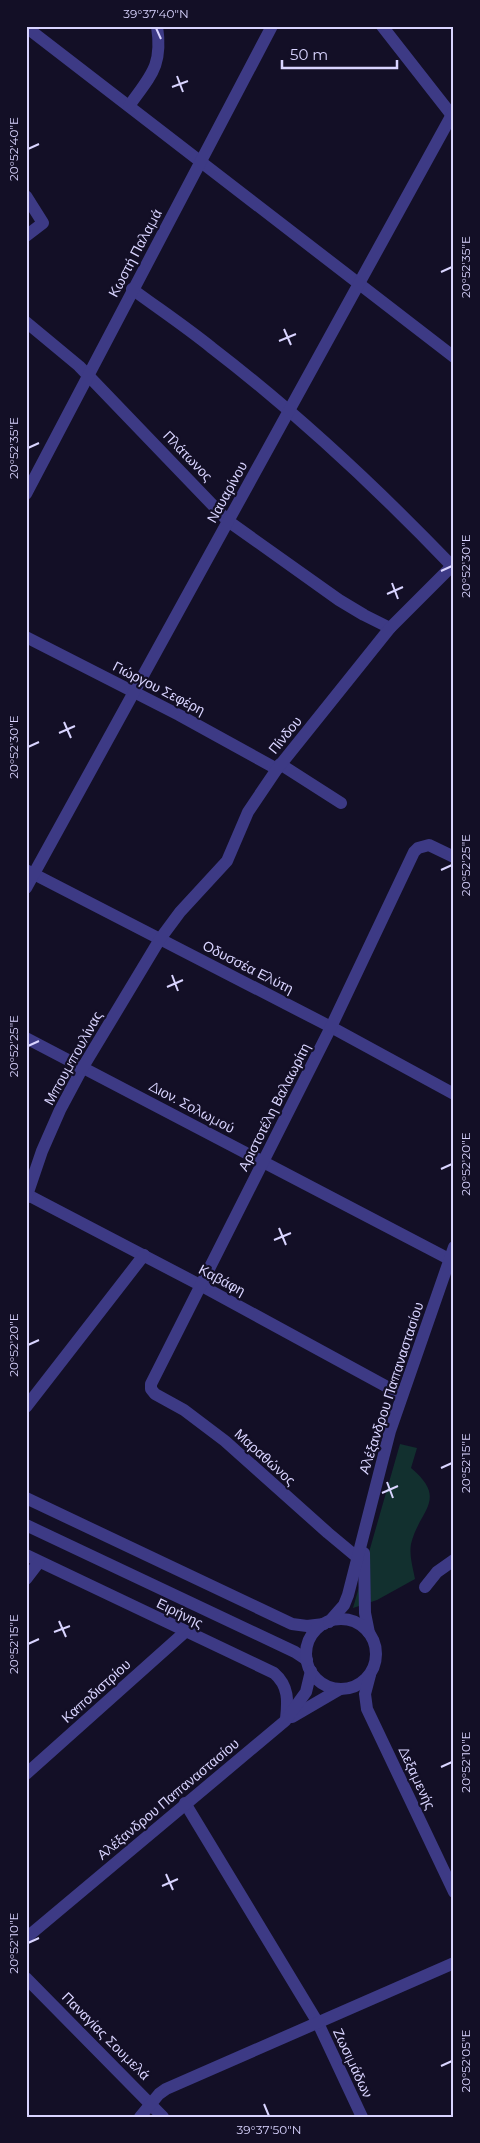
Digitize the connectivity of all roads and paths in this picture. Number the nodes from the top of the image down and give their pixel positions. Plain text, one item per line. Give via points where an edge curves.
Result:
1 (157, 26) edge
2 (272, 26) edge
3 (382, 26) edge
4 (26, 27) edge
5 (129, 106) junction
6 (453, 115) edge
7 (200, 160) junction
8 (26, 196) edge
9 (26, 236) edge
10 (358, 283) junction
11 (132, 289) junction
12 (26, 322) edge
13 (454, 357) edge
14 (88, 375) junction
15 (289, 411) junction
16 (27, 493) edge
17 (228, 521) junction
18 (453, 565) edge
19 (390, 628) junction
20 (26, 637) edge
21 (133, 692) junction
22 (278, 767) junction
23 (341, 803) dead end
24 (454, 857) edge
25 (30, 872) edge
26 (26, 888) edge
27 (160, 939) junction
28 (331, 1027) junction
29 (26, 1038) edge
30 (82, 1067) junction
31 (454, 1094) edge
32 (264, 1162) junction
33 (27, 1195) edge
34 (452, 1253) edge
35 (144, 1255) junction
36 (200, 1285) junction
37 (151, 1384) joint
38 (402, 1395) junction
39 (26, 1407) edge
40 (26, 1498) edge
41 (26, 1525) edge
42 (363, 1538) junction
43 (26, 1555) edge
44 (358, 1558) junction
45 (454, 1560) edge
46 (39, 1562) junction
47 (26, 1579) edge
48 (425, 1587) dead end
49 (327, 1623) junction
50 (185, 1632) junction
51 (369, 1633) junction
52 (309, 1666) junction
53 (370, 1675) junction
54 (340, 1689) junction
55 (285, 1721) junction
56 (26, 1774) edge
57 (185, 1803) junction
58 (454, 1892) edge
59 (26, 1938) edge
60 (454, 1963) edge
61 (26, 1978) edge
62 (318, 2023) junction
63 (151, 2103) junction
64 (140, 2117) edge
65 (163, 2117) edge
66 (362, 2117) edge

1 - 5 street via 160,43 156,65
2 - 7 street, Κωστή Παλαμά
3 - 6 street
4 - 5 street
5 - 7 street
6 - 10 street, Ναυαρίνου
7 - 10 street
7 - 11 street, Κωστή Παλαμά
8 - 9 street via 43,223
10 - 13 street
10 - 15 street, Ναυαρίνου
11 - 14 street, Κωστή Παλαμά
11 - 15 street via 213,348
12 - 14 street, Πλάτωνος
14 - 16 street, Κωστή Παλαμά
14 - 17 street, Πλάτωνος
15 - 17 street, Ναυαρίνου
15 - 18 street
17 - 19 street, Πλάτωνος via 339,600
17 - 21 street, Ναυαρίνου
18 - 19 street, Πίνδου
19 - 22 street, Πίνδου
20 - 21 street, Γιώργου Σεφέρη
21 - 22 street, Γιώργου Σεφέρη
21 - 25 street, Ναυαρίνου
22 - 23 street, Γιώργου Σεφέρη
22 - 27 street, Πίνδου via 248,812 227,861
24 - 28 street, Αριστοτέλη Βαλαωρίτη via 433,846 424,846 414,852
25 - 26 street, Ναυαρίνου
25 - 27 street, Οδυσσέα Ελύτη
27 - 28 street, Οδυσσέα Ελύτη
27 - 30 street, Μπουμπουλίνας
28 - 31 street, Οδυσσέα Ελύτη
28 - 32 street, Αριστοτέλη Βαλαωρίτη
29 - 30 street, Διον. Σολωμού
30 - 32 street, Διον. Σολωμού
30 - 33 street, Μπουμπουλίνας via 42,1151
32 - 34 street, Διον. Σολωμού
32 - 36 street, Αριστοτέλη Βαλαωρίτη
33 - 35 street, Καβάφη
34 - 38 street, Αλέξανδρου Παπαναστασίου
35 - 36 street, Καβάφη
35 - 39 street
36 - 37 street, Αριστοτέλη Βαλαωρίτη
36 - 38 street, Καβάφη
37 - 44 street, Μαραθώνος via 154,1394 184,1410 225,1441
38 - 42 street, Αλέξανδρου Παπαναστασίου
40 - 49 street via 292,1624
41 - 52 street via 295,1652
42 - 44 street, Αλέξανδρου Παπαναστασίου
42 - 51 street via 365,1613
43 - 46 street, Ειρήνης
44 - 49 street, Αλέξανδρου Παπαναστασίου via 344,1605
45 - 48 street via 437,1572
46 - 47 street
46 - 50 street, Ειρήνης
49 - 51 street via 340,1619 351,1621
49 - 52 street via 311,1637 307,1648
50 - 55 street, Ειρήνης via 274,1673 282,1680 288,1702
50 - 56 street, Καποδιστρίου
51 - 53 street via 376,1654
52 - 54 street via 318,1680 328,1687
52 - 55 street, Αλέξανδρου Παπαναστασίου via 306,1692
53 - 54 street via 352,1688
53 - 58 street, Δεξαμενής via 365,1694 367,1709
54 - 55 street
55 - 57 street, Αλέξανδρου Παπαναστασίου
57 - 59 street, Αλέξανδρου Παπαναστασίου
57 - 62 street, Ζωσιμάδων
60 - 62 street
61 - 63 street, Παναγίας Σουμελά
62 - 63 street via 166,2089
62 - 66 street, Ζωσιμάδων
63 - 64 street
63 - 65 street, Παναγίας Σουμελά

